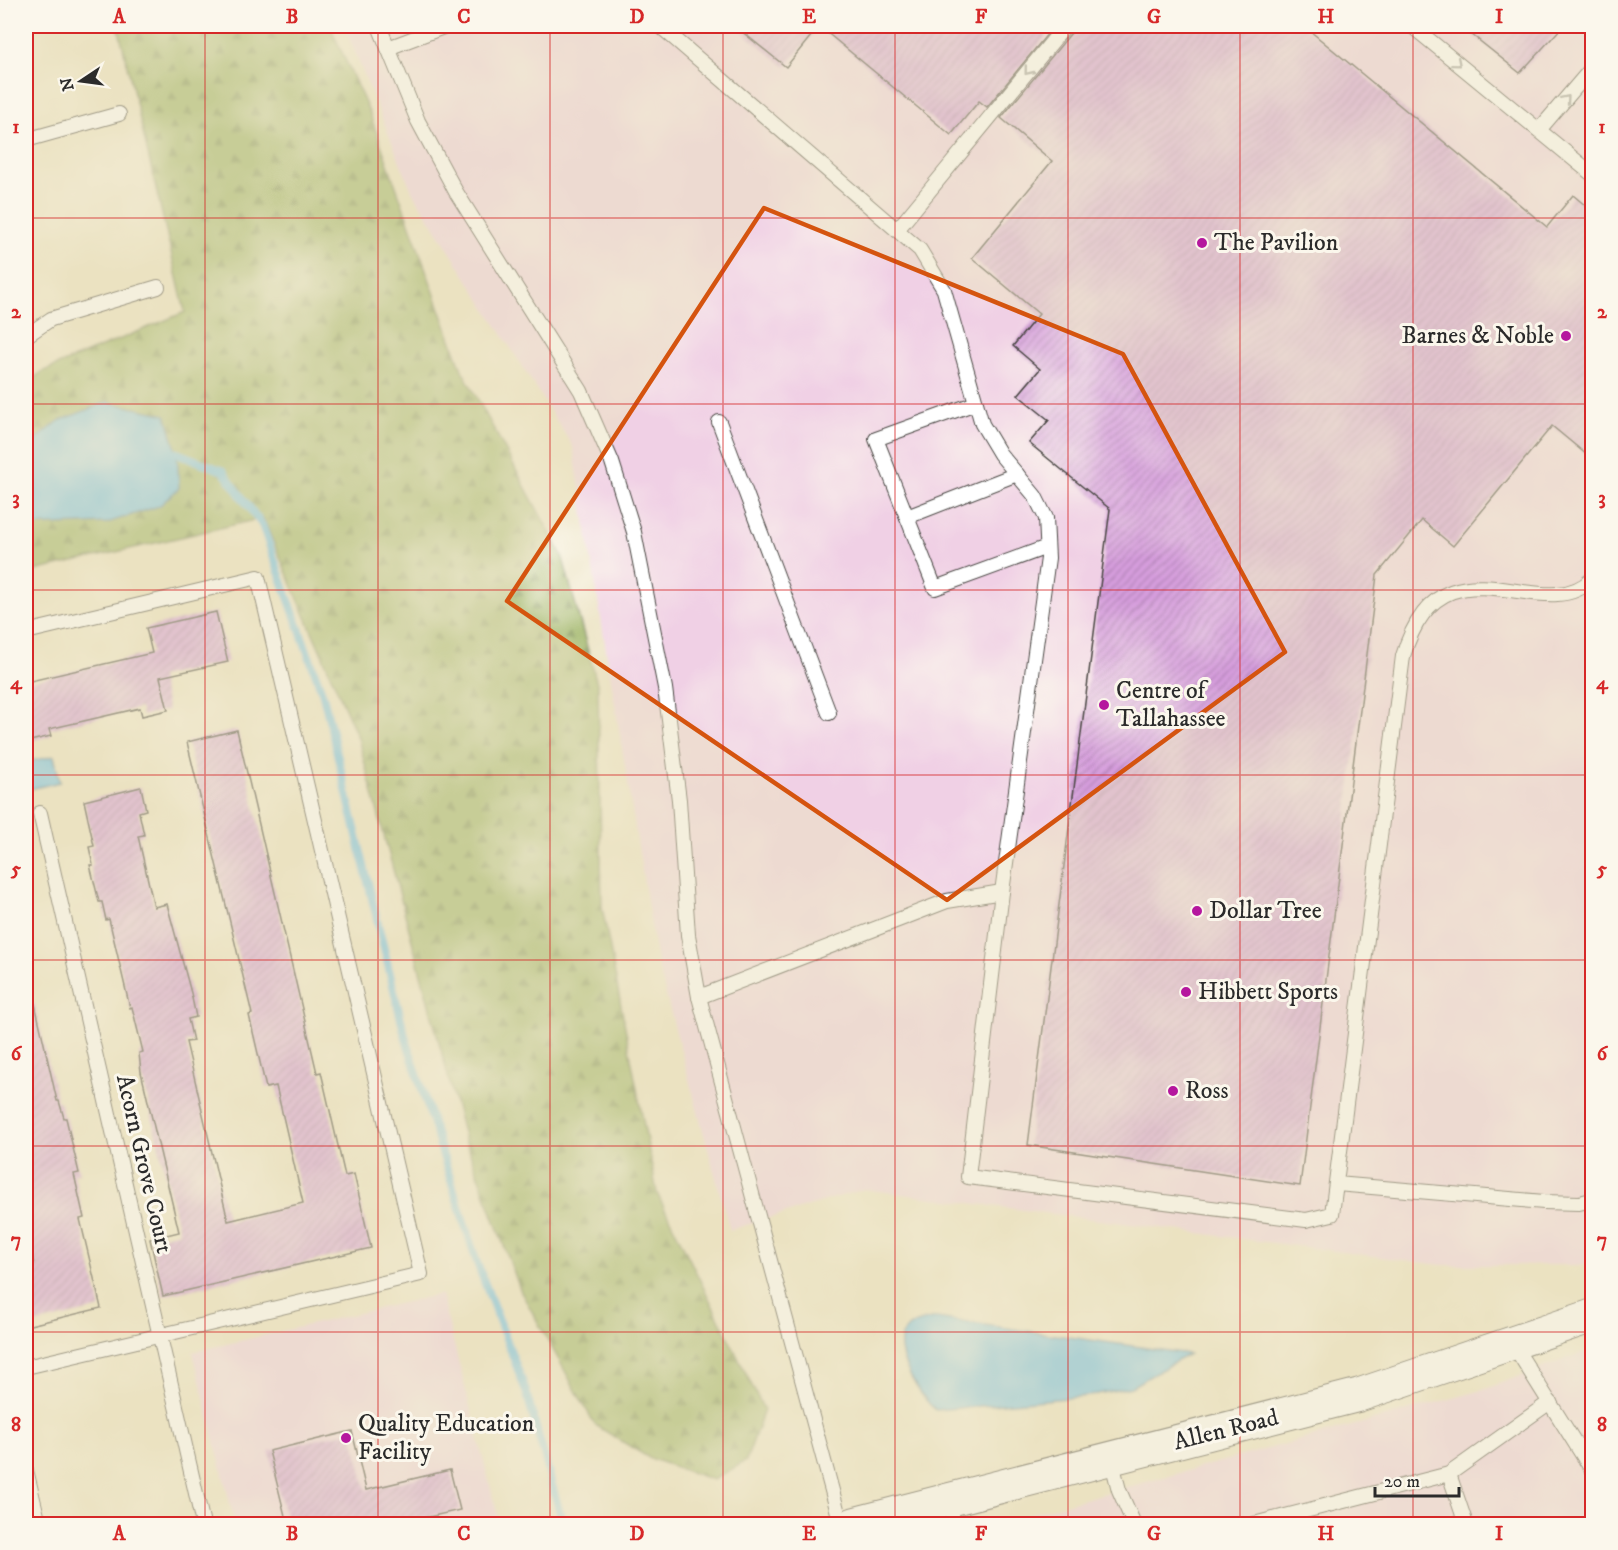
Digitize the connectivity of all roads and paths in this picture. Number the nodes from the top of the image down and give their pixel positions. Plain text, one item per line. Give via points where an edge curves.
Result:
1 (379, 26) edge
2 (446, 26) edge
3 (660, 26) edge
4 (1065, 26) edge
5 (1412, 26) edge
6 (387, 48) junction
7 (1593, 68) edge
8 (119, 114) dead end
9 (1539, 130) junction
10 (26, 140) edge
11 (1593, 174) edge
12 (897, 230) junction
13 (158, 287) dead end
14 (26, 336) edge
15 (976, 403) junction
16 (719, 422) dead end
17 (1017, 474) junction
18 (907, 517) junction
19 (1047, 547) junction
20 (1593, 579) edge
21 (26, 633) edge
22 (829, 713) dead end
23 (40, 813) dead end
24 (1002, 892) junction
25 (699, 997) junction
26 (1337, 1184) junction
27 (1593, 1200) edge
28 (1592, 1318) edge
29 (160, 1336) junction
30 (1513, 1344) junction
31 (26, 1367) edge
32 (1550, 1402) junction
33 (1111, 1459) junction
34 (26, 1470) edge
35 (1593, 1470) edge
36 (1449, 1474) junction
37 (952, 1513) edge
38 (875, 1522) edge
39 (39, 1524) edge
40 (203, 1524) edge
41 (841, 1524) edge
42 (1134, 1524) edge
43 (1254, 1524) edge
44 (1466, 1524) edge

1 - 6 lane
2 - 6 lane
3 - 12 lane
4 -> 12 lane
5 -> 9 lane
6 - 25 lane via 418,121 456,192 581,391 612,462 634,532 666,688 679,800 688,935
9 -> 7 lane
8 - 10 lane
9 - 11 lane
12 - 15 lane via 920,250 944,290
13 - 14 lane via 51,319
15 - 17 lane via 982,424
15 - 18 lane via 876,440
16 - 22 lane
17 - 18 lane
17 - 19 lane via 1046,518
18 - 19 lane via 935,588
19 - 24 lane
20 - 26 lane via 1574,592 1560,594 1478,587 1448,593 1417,620 1409,635 1402,656
21 - 29 lane via 258,577 421,1274
23 - 29 lane, Acorn Grove Court
24 - 25 lane via 947,901
24 - 26 lane via 968,1177 1306,1220 1332,1214
25 - 41 lane
26 - 27 lane via 1544,1202
28 - 30 street, Allen Road
29 - 31 lane
29 - 40 lane, Acorn Grove Court
30 - 32 lane
30 - 33 street, Allen Road via 1359,1395
32 - 35 lane
32 - 36 lane
33 - 37 street, Allen Road
33 - 42 lane
34 - 39 lane
36 - 43 lane
36 - 44 lane
37 - 38 street, Allen Road

